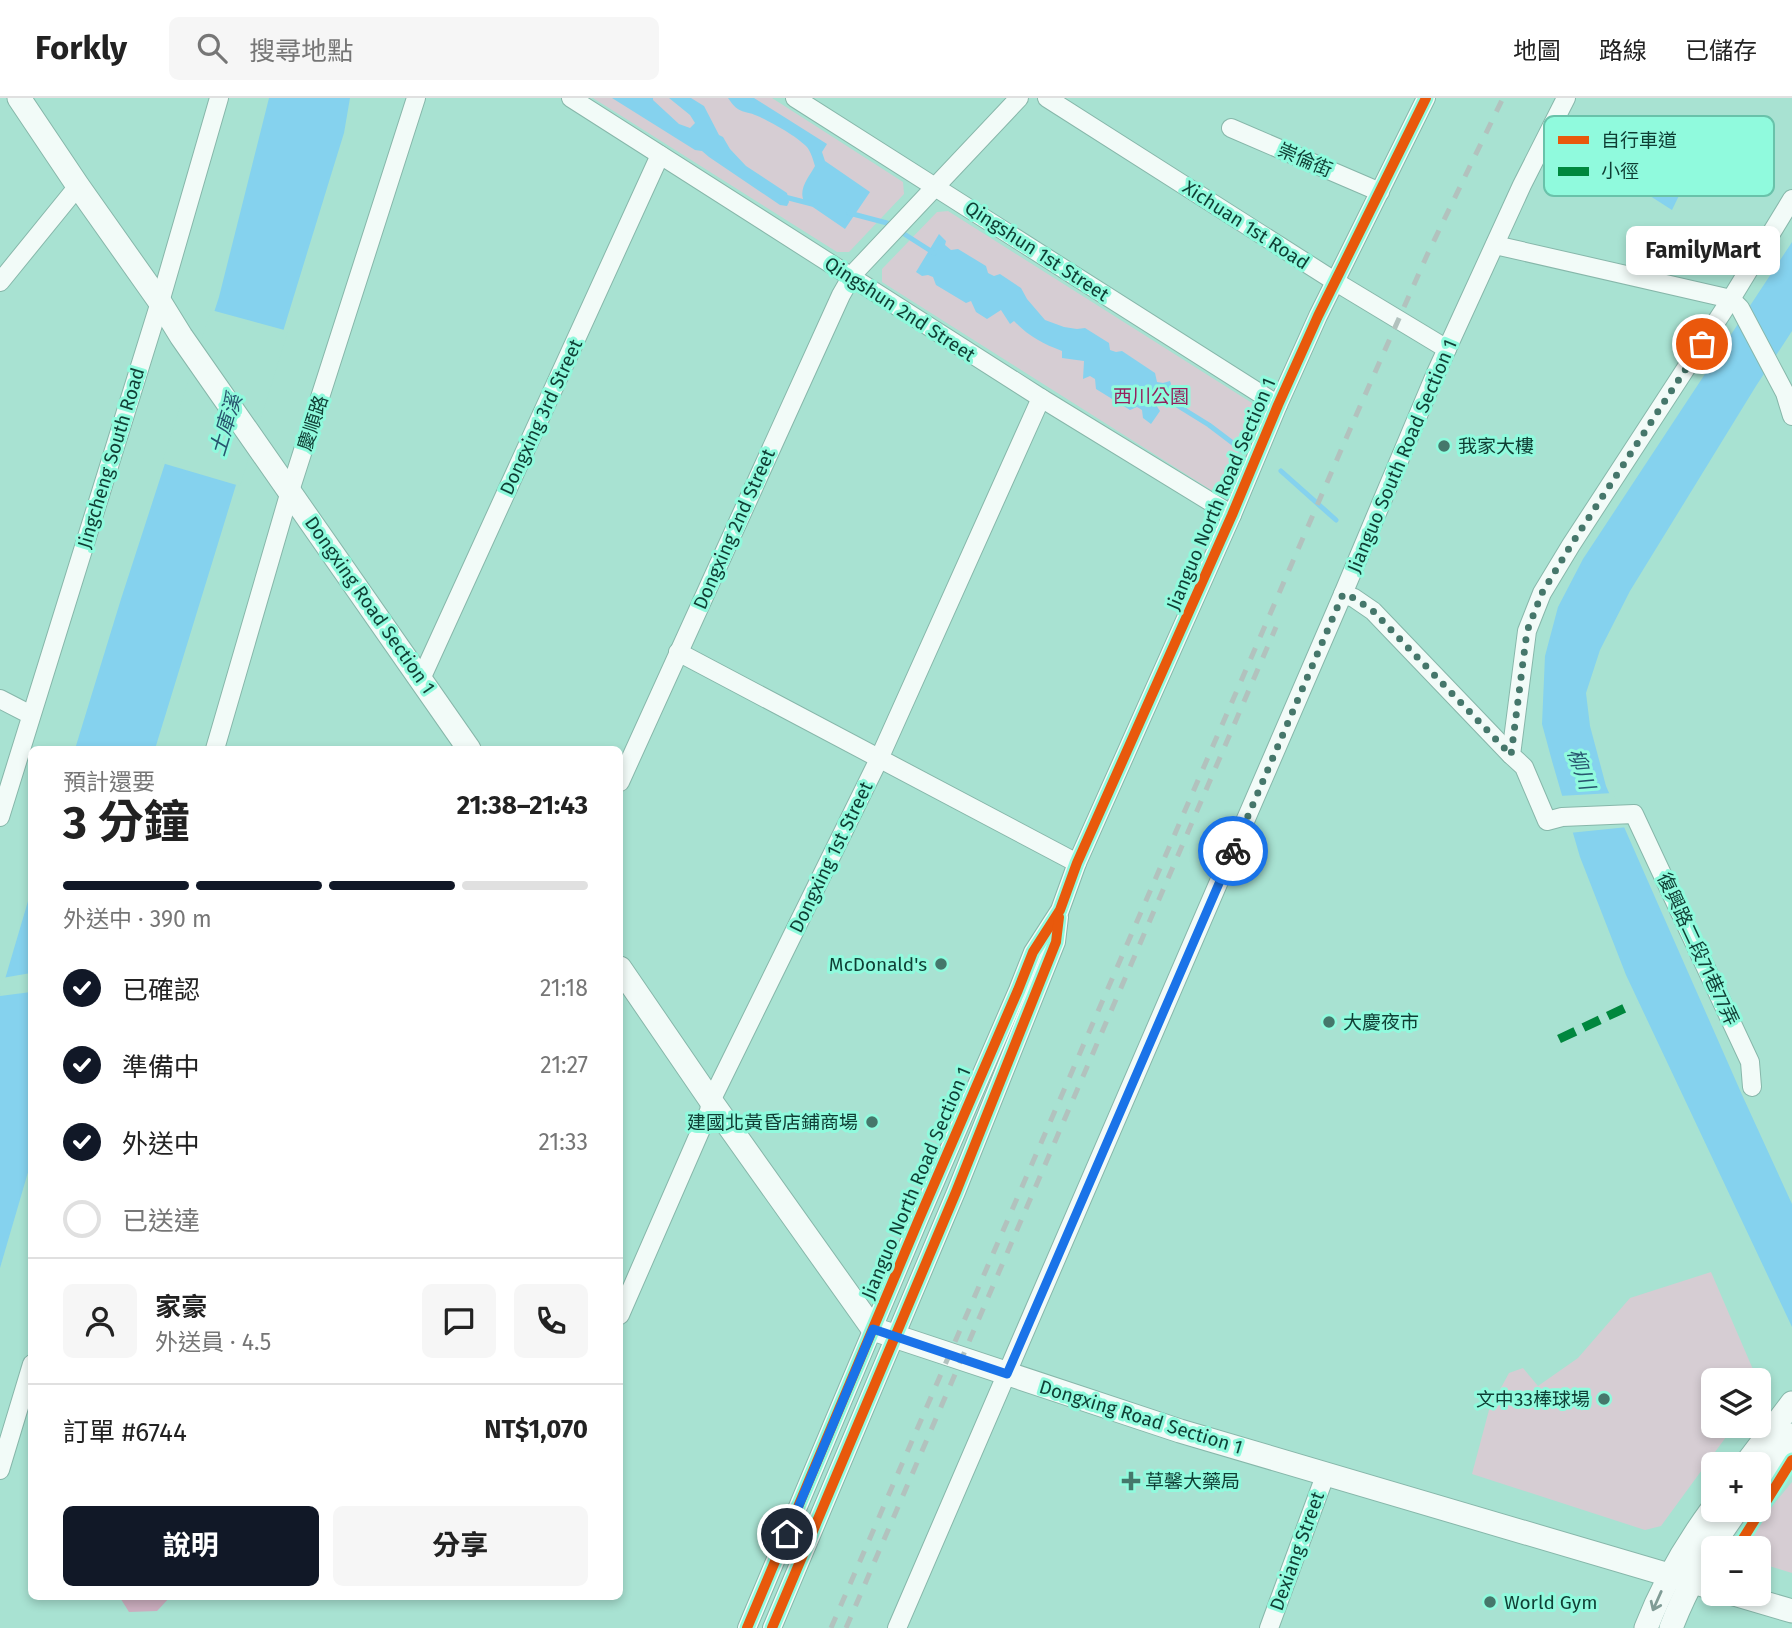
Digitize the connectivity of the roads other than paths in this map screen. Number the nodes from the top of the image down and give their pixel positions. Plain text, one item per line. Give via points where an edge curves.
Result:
1 (19, 98) edge
2 (219, 98) edge
3 (416, 98) edge
4 (571, 98) edge
5 (795, 98) edge
6 (1019, 98) edge
7 (1426, 98) edge
8 (1566, 98) edge
9 (1050, 99) edge
10 (1557, 116) edge
11 (1231, 128) dead end
12 (1544, 142) edge
13 (660, 155) junction
14 (78, 186) junction
15 (935, 187) junction
16 (1380, 192) junction
17 (1792, 199) edge
18 (1495, 245) junction
19 (851, 278) junction
20 (0, 282) edge
21 (1336, 282) junction
22 (160, 302) junction
23 (1736, 303) junction
24 (1447, 349) junction
25 (1789, 388) edge
26 (1041, 398) junction
27 (1278, 405) junction
28 (1792, 416) edge
29 (290, 491) junction
30 (1232, 515) junction
31 (1343, 594) junction
32 (678, 652) junction
33 (421, 679) junction
34 (0, 699) edge
35 (31, 715) junction
36 (216, 746) edge
37 (467, 746) edge
38 (1511, 755) junction
39 (879, 759) junction
40 (623, 775) edge
41 (0, 817) edge
42 (1077, 863) junction
43 (1060, 910) junction
44 (623, 972) edge
45 (1752, 1087) dead end
46 (712, 1101) junction
47 (623, 1301) edge
48 (873, 1329) junction
49 (895, 1337) junction
50 (1007, 1374) junction
51 (28, 1377) edge
52 (1792, 1403) edge
53 (1792, 1435) edge
54 (1755, 1452) edge
55 (1771, 1464) edge
56 (0, 1470) edge
57 (1326, 1473) junction
58 (1703, 1522) edge
59 (1670, 1574) junction
60 (1701, 1584) edge
61 (1701, 1588) edge
62 (1771, 1605) edge
63 (1792, 1611) edge
64 (747, 1628) edge
65 (772, 1628) edge
66 (897, 1628) edge
67 (1269, 1628) edge
68 (1646, 1628) edge
69 (1671, 1628) edge

1 - 14 street
2 - 22 street, Jingcheng South Road
3 - 29 street, 慶順路
4 - 13 street, Qingshun 2nd Street
5 - 15 street, Qingshun 1st Street
6 - 15 street, Dongxing 2nd Street
7 - 16 street, Jianguo North Road Section 1
8 - 10 street, Jianguo South Road Section 1
9 - 21 street, Xichuan 1st Road
11 - 16 street, 崇倫街
12 - 18 street, Jianguo South Road Section 1
13 - 19 street, Qingshun 2nd Street
13 - 33 street, Dongxing 3rd Street
14 - 20 street
14 - 22 street
15 - 19 street, Dongxing 2nd Street
15 - 27 street, Qingshun 1st Street
16 - 21 street, Jianguo North Road Section 1
17 - 23 street
18 - 23 street
18 - 24 street, Jianguo South Road Section 1
19 - 26 street, Qingshun 2nd Street
19 - 32 street, Dongxing 2nd Street
21 - 24 street, Xichuan 1st Road
21 - 27 street, Jianguo North Road Section 1
22 - 29 street, Dongxing Road Section 1
22 - 35 street, Jingcheng South Road
23 - 25 street via 1770,365
23 - 38 street via 1542,593 1527,631
24 - 31 street, Jianguo South Road Section 1
25 - 28 street
26 - 30 street, Qingshun 2nd Street
26 - 39 street, Dongxing 1st Street
27 - 30 street, Jianguo North Road Section 1
29 - 33 street, Dongxing Road Section 1
29 - 36 street, 慶順路
30 - 42 street, Jianguo North Road Section 1
31 - 38 street via 1373,611
31 - 50 street, Jianguo South Road Section 1
32 - 39 street
32 - 40 street, Dongxing 2nd Street
33 - 37 street, Dongxing Road Section 1
34 - 35 street
35 - 41 street, Jingcheng South Road
38 - 45 street, 復興路二段71巷77弄 via 1524,767 1554,819 1632,813 1750,1062
39 - 42 street
39 - 46 street, Dongxing 1st Street
42 - 43 street, Jianguo North Road Section 1
43 - 48 street, Jianguo North Road Section 1 via 1033,952
43 - 49 street, Jianguo North Road Section 1 via 1056,942
44 - 46 street
46 - 47 street, Dongxing 1st Street
46 - 48 street
48 - 49 street, Dongxing Road Section 1
48 - 64 street, Jianguo North Road Section 1
49 - 50 street, Dongxing Road Section 1
49 - 65 street, Jianguo North Road Section 1
50 - 57 street, Dongxing Road Section 1
50 - 66 street, Jianguo South Road Section 1
51 - 56 street
52 - 54 street
53 - 55 street
57 - 59 street, Dongxing Road Section 1
57 - 67 street, Dexiang Street
58 - 59 street
59 - 60 street, Dongxing Road Section 1
59 -> 68 street
61 - 69 street
62 - 63 street

